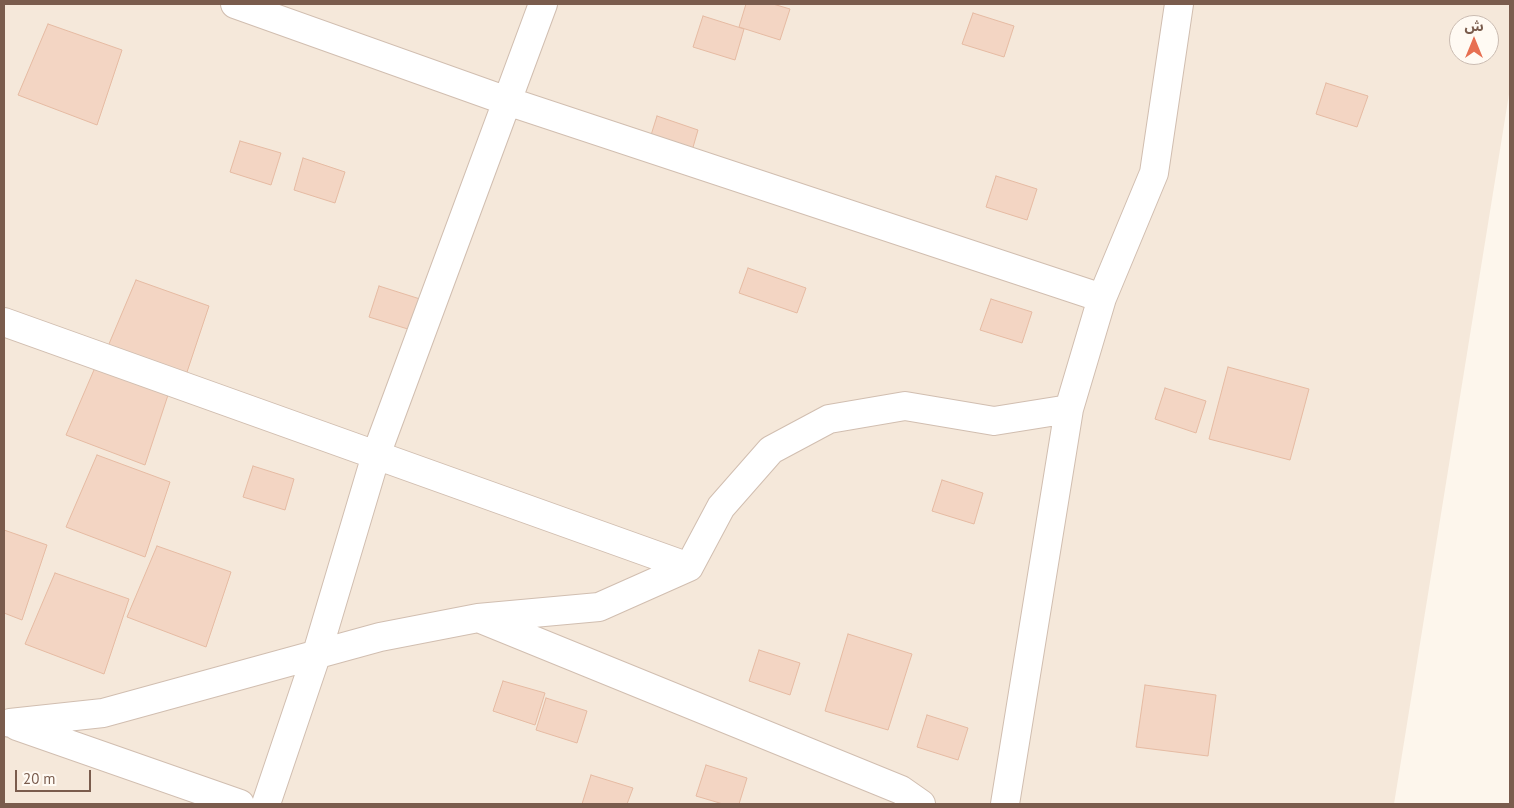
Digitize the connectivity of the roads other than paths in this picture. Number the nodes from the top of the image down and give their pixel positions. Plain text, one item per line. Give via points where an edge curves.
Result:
1 (235, 4) edge
2 (543, 4) edge
3 (1178, 4) edge
4 (507, 101) junction
5 (1102, 298) junction
6 (4, 322) edge
7 (1069, 409) junction
8 (376, 455) junction
9 (689, 567) junction
10 (478, 618) junction
11 (317, 653) junction
12 (7, 722) edge
13 (240, 804) edge
14 (266, 804) edge
15 (921, 804) edge
16 (1005, 804) edge

1 - 4 street
2 - 4 street
3 - 5 street via 1154,173
4 - 5 street
4 - 8 street
5 - 7 street
6 - 8 street
7 - 9 street via 994,421 904,406 829,419 771,450 721,507
7 - 16 street
8 - 9 street
8 - 11 street
9 - 10 street via 599,606
10 - 11 street
10 - 15 street via 901,790
11 - 12 street via 103,713
11 - 14 street
12 - 13 street

